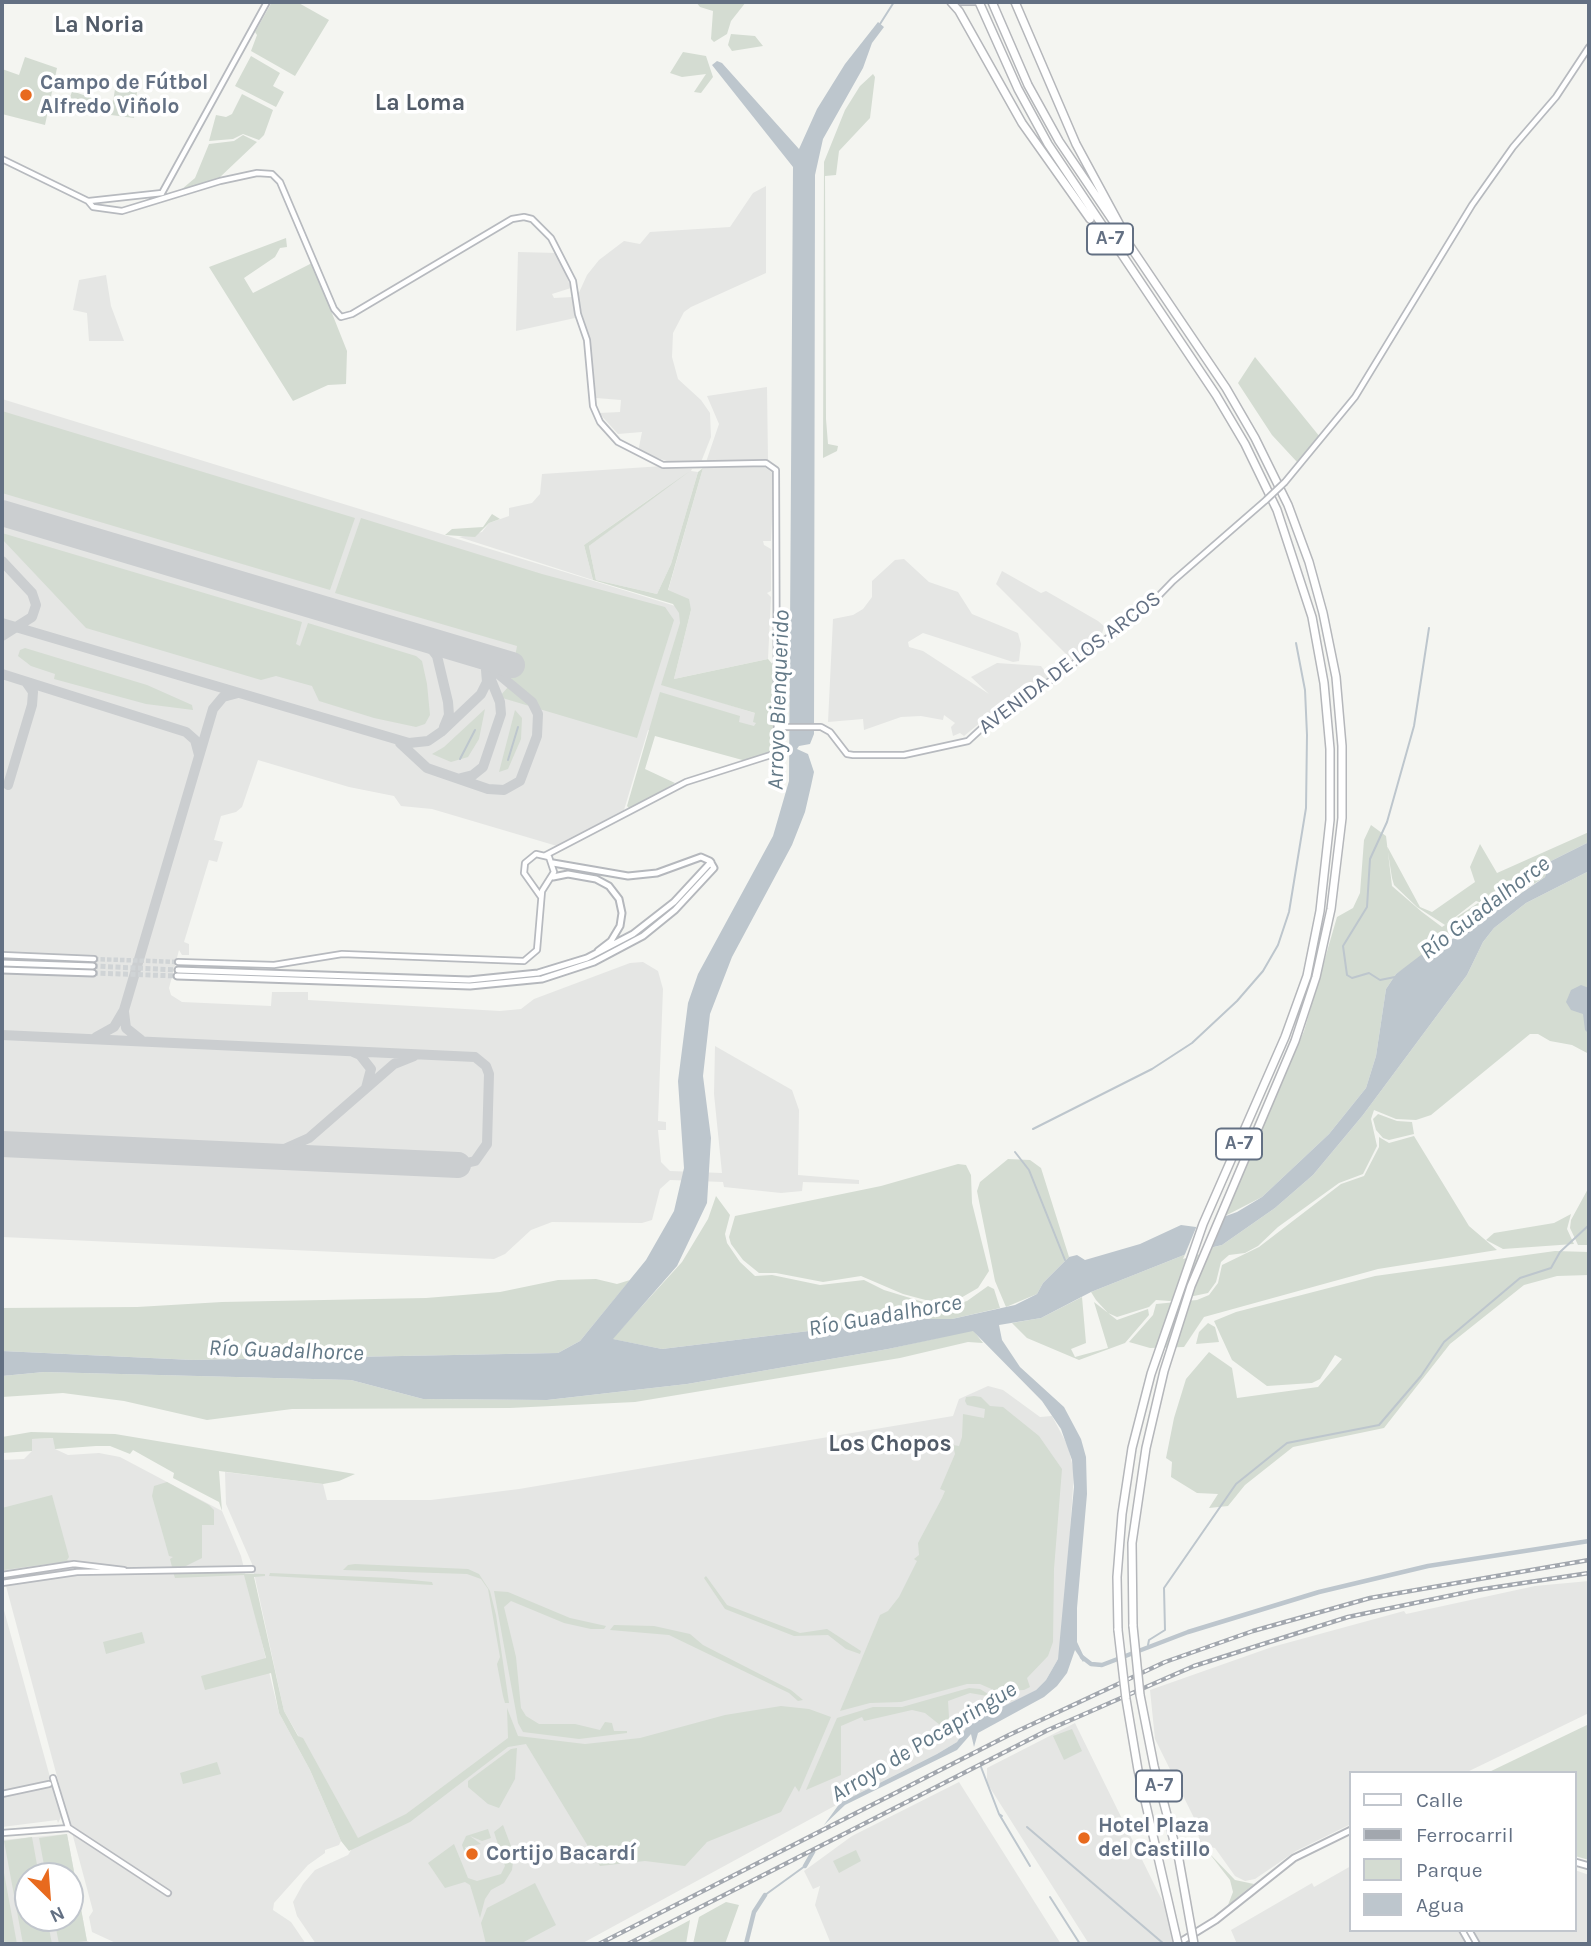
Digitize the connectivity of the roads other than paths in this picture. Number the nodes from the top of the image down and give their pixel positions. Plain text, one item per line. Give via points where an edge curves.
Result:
1 (267, 2) edge
2 (951, 2) edge
3 (959, 2) edge
4 (979, 2) edge
5 (992, 2) edge
6 (1015, 2) edge
7 (1021, 2) edge
8 (1028, 34) junction
9 (1589, 47) edge
10 (2, 159) edge
11 (162, 192) junction
12 (164, 200) junction
13 (88, 201) junction
14 (1140, 263) junction
15 (1130, 269) junction
16 (777, 727) junction
17 (558, 851) junction
18 (546, 855) junction
19 (552, 861) junction
20 (711, 865) junction
21 (553, 877) junction
22 (547, 883) junction
23 (534, 884) junction
24 (541, 897) junction
25 (2, 955) edge
26 (587, 958) junction
27 (94, 959) tunnel mouth
28 (178, 962) tunnel mouth
29 (2, 963) edge
30 (2, 970) edge
31 (252, 1569) dead end
32 (135, 1571) junction
33 (2, 1575) edge
34 (2, 1583) edge
35 (2, 1794) edge
36 (69, 1828) junction
37 (1350, 1830) edge
38 (2, 1833) edge
39 (168, 1893) dead end
40 (1178, 1944) edge
41 (1194, 1944) edge

1 - 11 street
2 - 15 highway via 1022,123
3 - 4 street
4 - 15 highway, A-7 via 1048,144
5 - 14 highway, A-7 via 1028,85 1059,141
6 - 8 highway
7 - 8 highway
8 - 14 highway via 1076,144
9 - 16 street, AVENIDA DE LOS ARCOS, bridge via 1450,240 1355,397 1285,482 1145,610 995,716 968,741 904,755 847,754 830,732 819,727
10 - 13 street
11 - 12 street
11 - 13 street
12 - 13 street via 122,212 98,209
12 - 16 street via 220,181 272,174 280,181 341,317 512,219 524,217 539,225 573,281 587,340 593,406 618,442 663,465 766,463 776,470
14 - 41 highway, A-7, bridge via 1226,387 1288,505 1309,562 1336,677 1342,746 1342,818 1331,909 1316,977 1295,1041 1214,1228 1164,1371 1146,1448 1132,1543 1133,1626 1151,1754 1179,1860
15 - 40 highway, A-7, bridge via 1245,444 1277,510 1312,617 1330,749 1330,820 1307,976 1203,1224 1151,1374 1132,1448 1122,1514 1118,1630 1126,1699
16 - 17 street via 777,748 770,757 686,782
17 - 18 street
17 - 19 street
18 - 19 street
18 - 23 street via 531,856 525,863 524,873
19 - 20 main road via 628,876 657,873 693,858 707,858
19 - 21 street
20 - 26 main road via 654,919
20 - 26 main road via 676,910 631,943 582,967 542,979 470,986 178,973 486,979 538,974
21 - 22 street
21 - 26 main road via 568,874 596,879 619,899 622,913 617,933
22 - 23 street
22 - 24 street
23 - 24 street
24 - 28 street via 537,950 524,961 342,954 274,965
25 - 27 street
29 - 30 main road via 93,970
31 - 32 street
32 - 33 street via 74,1564
32 - 34 street via 77,1572
35 - 36 street via 49,1784 58,1792
36 - 38 street
36 - 39 street
37 - 40 main road via 1294,1858

